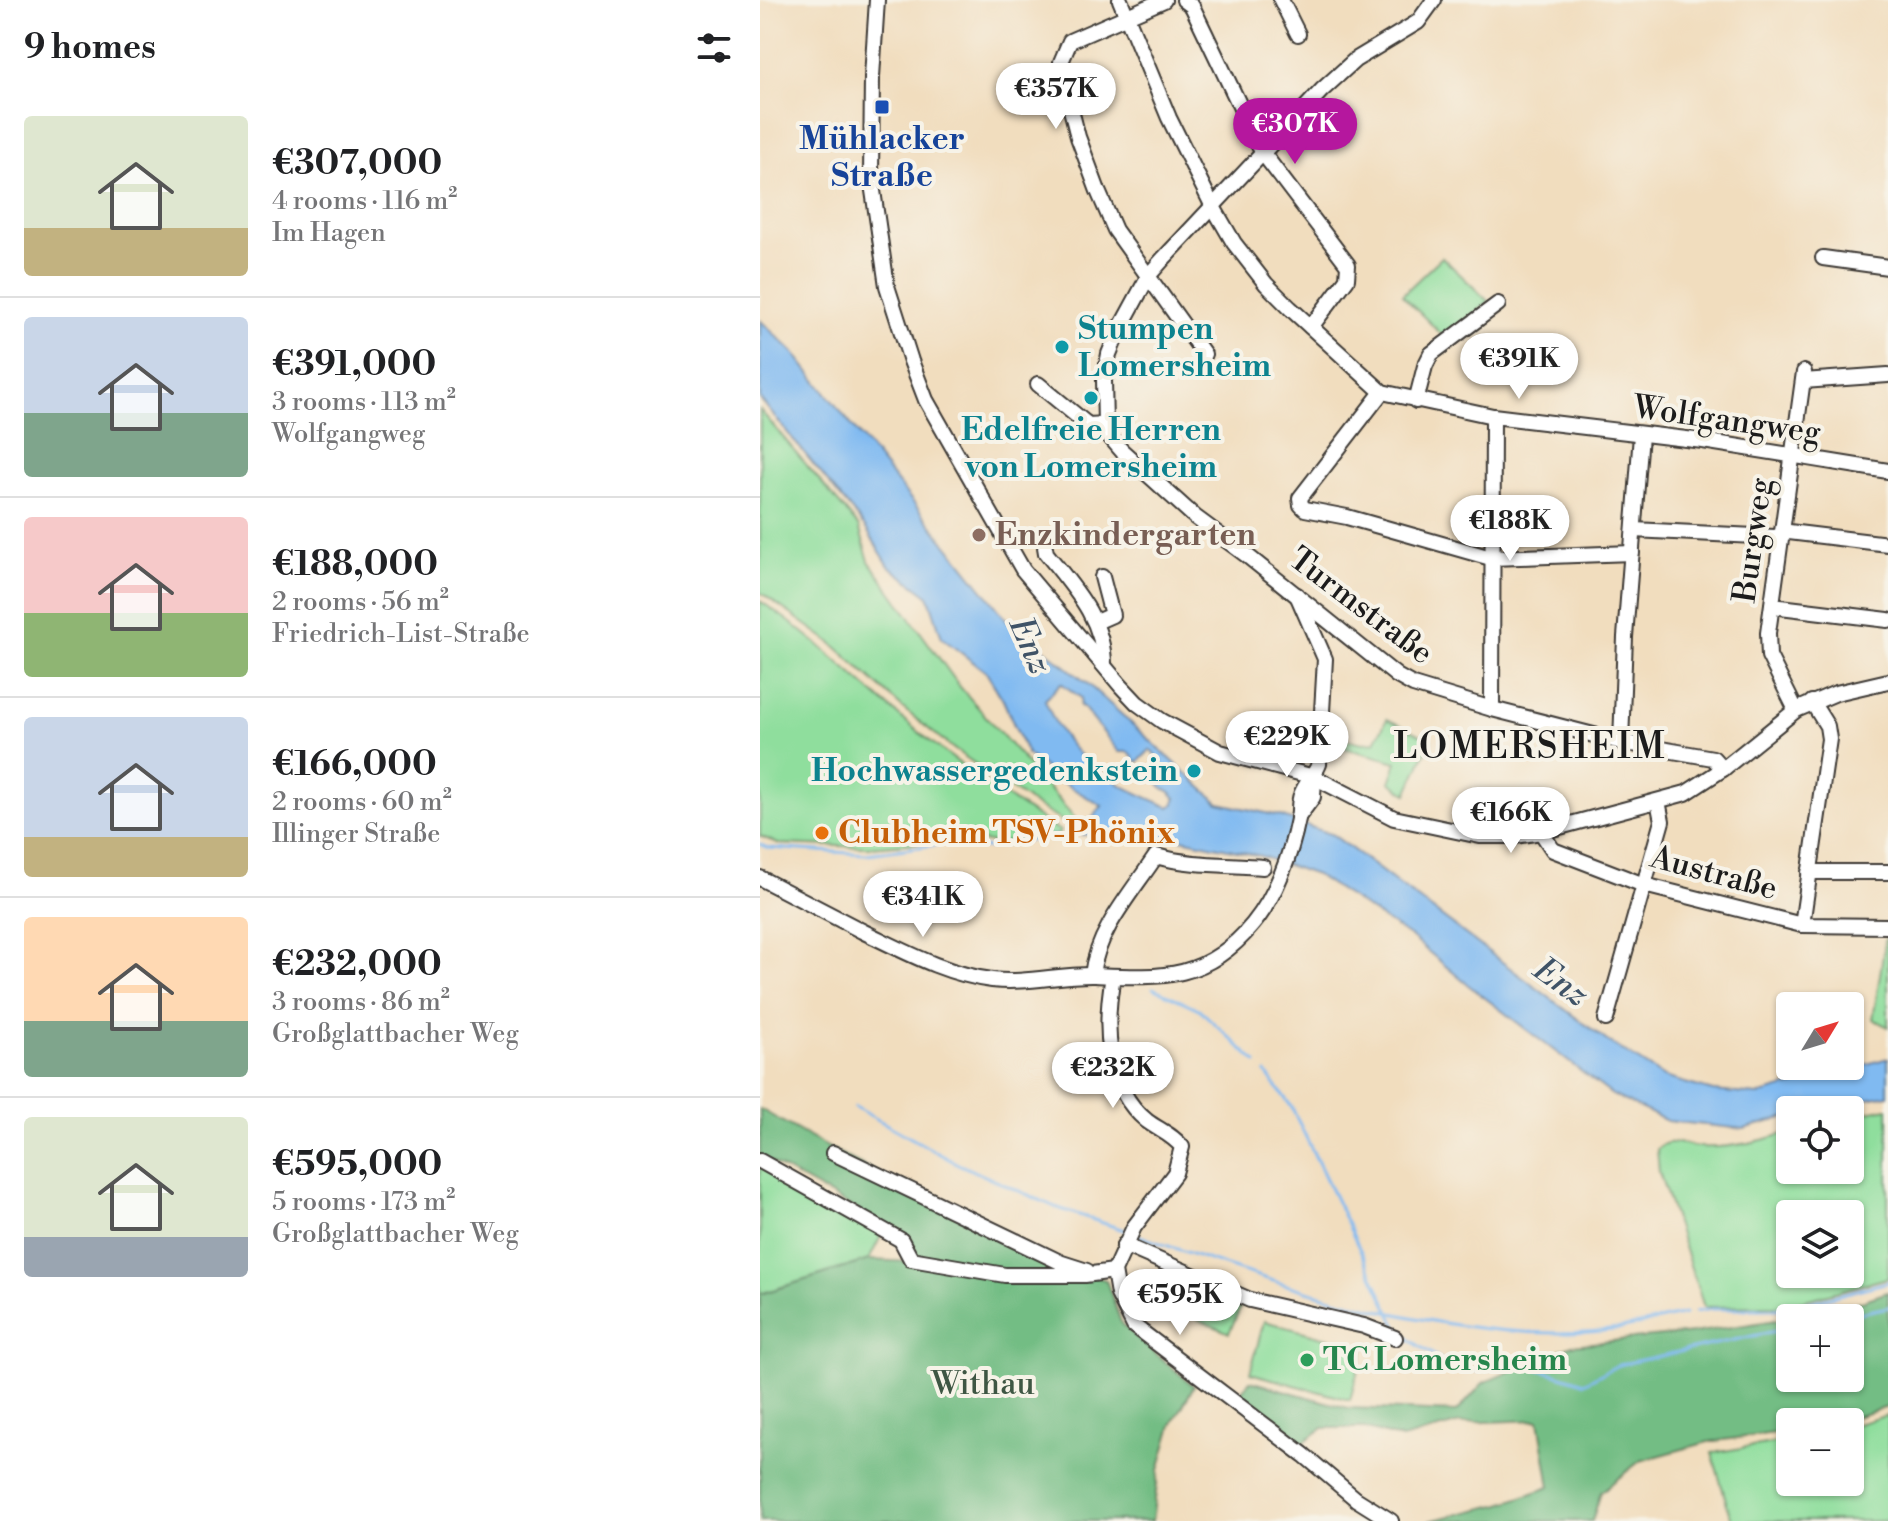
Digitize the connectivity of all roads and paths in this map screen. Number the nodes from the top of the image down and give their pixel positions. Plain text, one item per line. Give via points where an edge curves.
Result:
1 (877, 0) edge
2 (1120, 0) edge
3 (1164, 0) edge
4 (1184, 0) edge
5 (1281, 0) edge
6 (1434, 0) edge
7 (1125, 15) junction
8 (1298, 34) dead end
9 (1262, 152) junction
10 (1212, 205) junction
11 (1823, 258) dead end
12 (1888, 267) edge
13 (1149, 275) junction
14 (1498, 304) dead end
15 (1311, 327) junction
16 (1204, 354) dead end
17 (1888, 375) edge
18 (1038, 384) dead end
19 (1382, 392) junction
20 (1416, 401) junction
21 (1493, 416) junction
22 (1105, 424) junction
23 (1641, 435) junction
24 (1793, 456) junction
25 (1888, 471) edge
26 (1634, 530) junction
27 (1781, 535) junction
28 (1888, 544) edge
29 (1045, 547) dead end
30 (1632, 553) junction
31 (1491, 558) junction
32 (1102, 577) dead end
33 (1297, 595) junction
34 (1772, 606) junction
35 (1888, 620) edge
36 (1096, 622) junction
37 (1104, 665) junction
38 (1888, 681) edge
39 (1812, 702) junction
40 (1492, 709) junction
41 (1796, 710) junction
42 (1621, 742) junction
43 (1723, 769) junction
44 (1314, 777) junction
45 (1658, 801) junction
46 (1541, 832) junction
47 (1263, 867) dead end
48 (1809, 872) junction
49 (1888, 872) edge
50 (760, 878) edge
51 (1644, 885) junction
52 (1802, 925) junction
53 (1888, 926) edge
54 (1092, 975) junction
55 (1113, 976) junction
56 (1606, 1019) dead end
57 (833, 1153) dead end
58 (760, 1161) edge
59 (1128, 1237) junction
60 (1114, 1271) junction
61 (1094, 1274) junction
62 (1395, 1338) dead end
63 (1391, 1521) edge

1 - 37 street via 871,177 898,325 926,400 1023,570
2 - 7 street, Wolfgangweg
3 - 7 street
4 - 9 street via 1192,6
5 - 8 street
6 - 9 street via 1418,22 1340,72
7 - 10 street, Wolfgangweg
7 - 13 street via 1070,41 1061,62 1078,137 1098,191 1115,230
9 - 10 street
9 - 15 street via 1348,265 1347,279
10 - 13 street
10 - 15 street, Wolfgangweg via 1248,262
11 - 12 street
13 - 16 street
13 - 22 street via 1109,354
14 - 20 street via 1431,354
15 - 19 street, Wolfgangweg
17 - 24 street, Burgweg via 1804,376
18 - 22 street via 1088,425
19 - 20 street, Wolfgangweg
19 - 31 street via 1300,498 1301,505
20 - 21 street, Wolfgangweg
21 - 23 street, Wolfgangweg
21 - 31 street
22 - 33 street, Turmstraße via 1122,451 1177,501
23 - 24 street, Wolfgangweg
23 - 26 street
24 - 25 street, Wolfgangweg
24 - 27 street, Burgweg
26 - 27 street
26 - 30 street
27 - 28 street
27 - 34 street, Burgweg
29 - 36 street
30 - 31 street
30 - 42 street
31 - 40 street
32 - 36 street via 1112,615
33 - 40 street, Turmstraße via 1397,676
33 - 44 street via 1325,659 1322,745
34 - 35 street
34 - 41 street, Burgweg via 1769,656
36 - 37 street
37 - 44 street via 1137,703 1185,735 1243,760
38 - 39 street
39 - 41 street
39 - 48 street via 1829,739
40 - 42 street, Turmstraße
41 - 43 street
42 - 43 street, Turmstraße via 1713,758
43 - 45 street via 1686,793
44 - 46 street via 1394,818 1480,836
44 - 55 street via 1301,792 1302,809 1279,878 1240,938 1188,971 1166,977
45 - 46 street
45 - 51 street via 1662,821
46 - 51 street, Austraße via 1553,850
47 - 54 street via 1183,864 1156,856 1103,936
48 - 49 street
48 - 52 street
50 - 54 street via 920,959 966,975 1009,981
51 - 52 street, Austraße
51 - 56 street
52 - 53 street, Austraße
54 - 55 street
55 - 59 street via 1109,1032 1117,1078 1133,1107 1182,1147 1175,1173
57 - 61 street
58 - 61 street via 901,1240 911,1259 1005,1275
59 - 60 street
59 - 62 street via 1139,1253 1250,1300
60 - 61 street
60 - 63 street via 1118,1294 1134,1326

